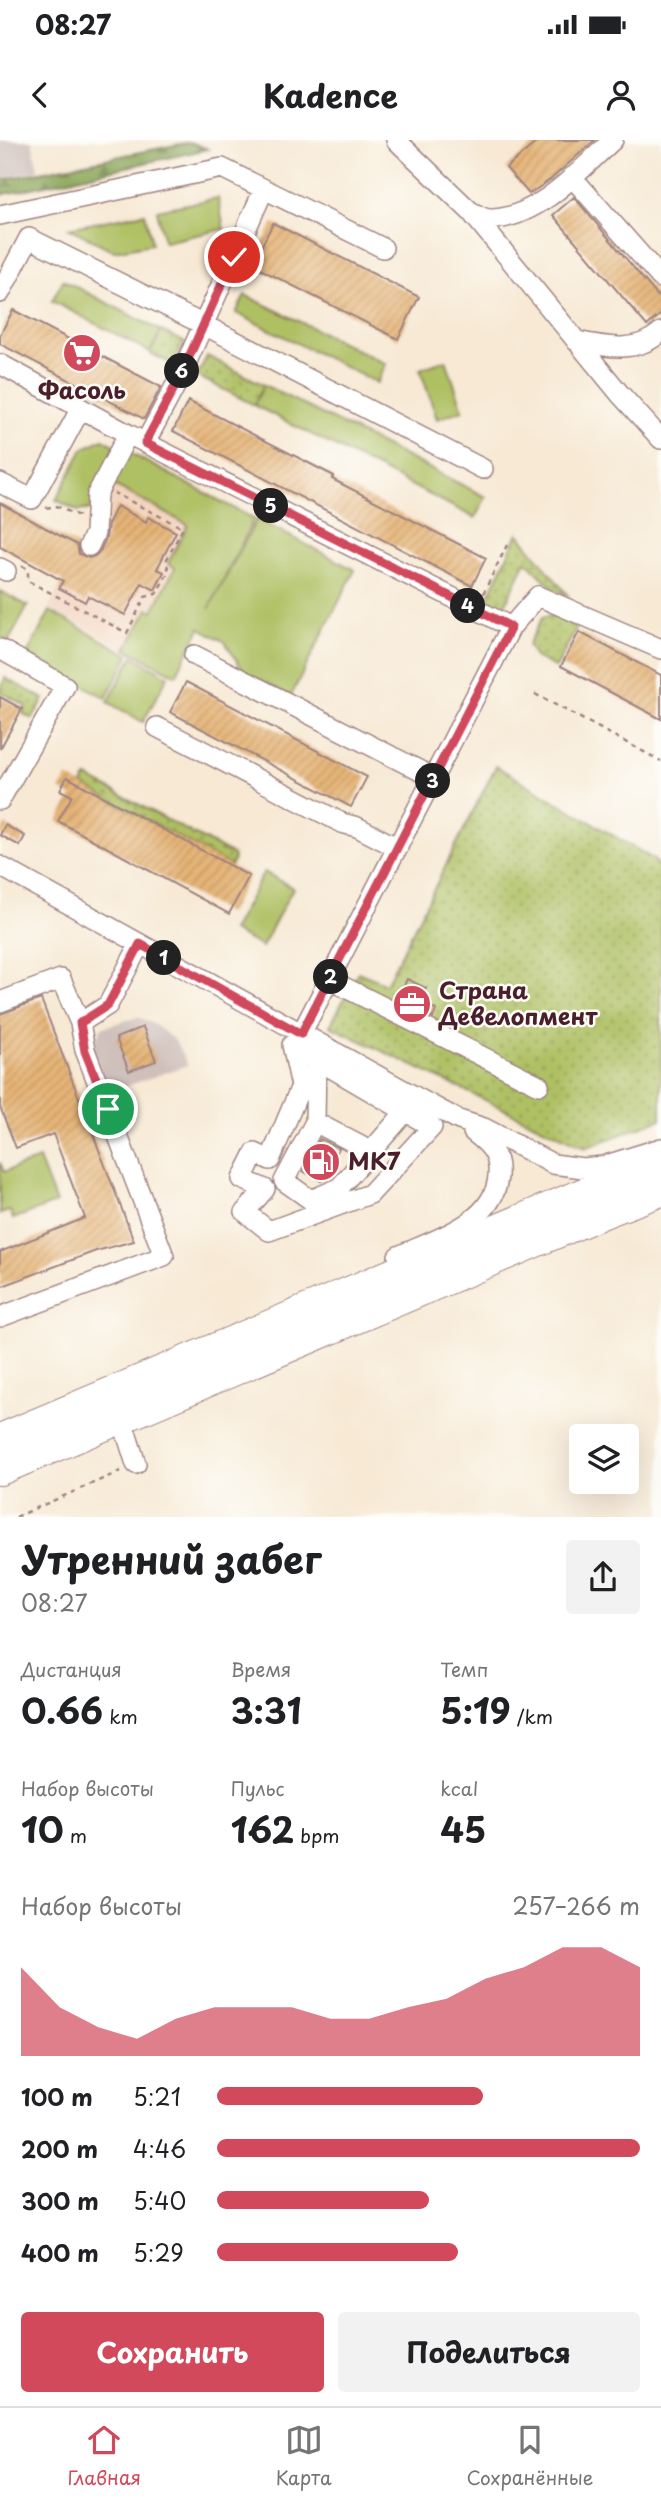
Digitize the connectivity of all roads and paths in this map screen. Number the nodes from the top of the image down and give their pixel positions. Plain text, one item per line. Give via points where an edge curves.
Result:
1 (396, 140) edge
2 (613, 140) edge
3 (572, 177) junction
4 (264, 189) junction
5 (471, 212) junction
6 (0, 215) edge
7 (383, 248) dead end
8 (661, 278) edge
9 (0, 293) edge
10 (204, 324) junction
11 (661, 331) edge
12 (576, 341) junction
13 (0, 364) edge
14 (81, 408) junction
15 (137, 439) junction
16 (661, 439) edge
17 (483, 469) dead end
18 (0, 483) edge
19 (43, 509) dead end
20 (96, 514) junction
21 (89, 546) dead end
22 (8, 567) edge
23 (511, 627) junction
24 (0, 649) edge
25 (661, 649) edge
26 (194, 655) dead end
27 (535, 694) dead end
28 (157, 727) dead end
29 (661, 761) edge
30 (434, 778) junction
31 (0, 800) edge
32 (398, 848) junction
33 (0, 866) edge
34 (140, 944) junction
35 (330, 980) junction
36 (0, 1002) edge
37 (80, 1023) junction
38 (310, 1044) junction
39 (539, 1085) dead end
40 (411, 1104) junction
41 (459, 1120) junction
42 (315, 1122) junction
43 (661, 1148) edge
44 (370, 1151) junction
45 (661, 1163) edge
46 (661, 1191) edge
47 (661, 1197) edge
48 (607, 1212) junction
49 (294, 1315) junction
50 (0, 1317) edge
51 (122, 1420) junction
52 (0, 1439) edge
53 (136, 1464) joint
54 (0, 1470) edge
55 (16, 1517) edge

1 - 5 street
2 - 3 street
3 - 5 street via 532,209 489,220
3 - 8 street
4 - 6 street via 222,168
4 - 7 street
4 - 10 street
5 - 12 street
9 - 10 street via 29,238
10 - 15 street via 180,377
10 - 17 street
11 - 12 street via 635,346 610,348
12 - 16 street
13 - 14 street
14 - 15 street
14 - 18 street via 32,499
15 - 20 street via 97,494
15 - 23 street
19 - 20 path via 56,506 76,516
20 - 21 street
20 - 22 path via 103,513 105,489 183,528 166,561 169,571 156,594 145,597 127,633 28,581 28,569
23 - 25 street via 538,596
23 - 30 street
24 - 31 street via 65,686
26 - 30 street
27 - 29 path
28 - 32 street
30 - 32 street
32 - 35 street
33 - 34 street
34 - 37 street via 108,1005
34 - 38 street
35 - 38 street
35 - 39 street
36 - 37 street via 61,979
37 - 50 street via 85,1051 164,1256
38 - 40 street
38 - 40 street via 292,1045 301,1086 270,1160 255,1153 242,1179 265,1189 245,1212 269,1231 370,1194 432,1127
38 - 42 street
40 - 41 street
40 - 44 street
41 - 43 street via 569,1167 603,1166
41 - 49 street via 498,1160 497,1185 484,1210 455,1230 323,1290
42 - 44 street
42 - 44 street via 284,1181 311,1200 339,1188
45 - 49 highway
46 - 48 highway
47 - 48 street
48 - 51 highway
49 - 52 highway
51 - 53 street
51 - 54 highway
53 - 55 path

